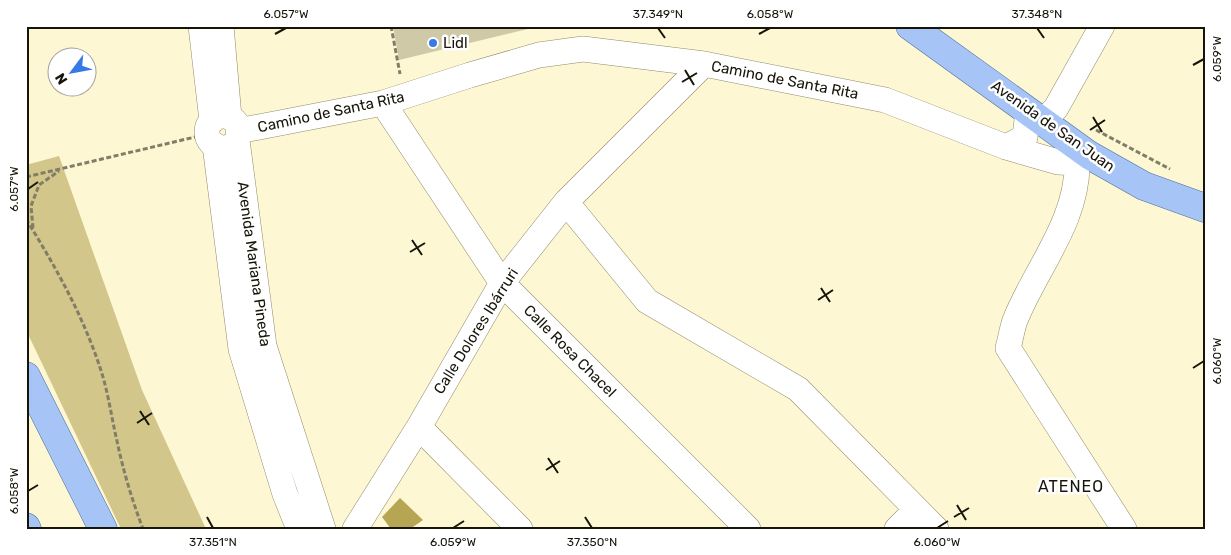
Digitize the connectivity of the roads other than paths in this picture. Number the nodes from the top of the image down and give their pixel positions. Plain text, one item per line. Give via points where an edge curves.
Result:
1 (201, 26) edge
2 (221, 26) edge
3 (910, 26) edge
4 (1102, 26) edge
5 (704, 64) junction
6 (394, 100) junction
7 (1035, 116) junction
8 (224, 135) junction
9 (1006, 146) junction
10 (1083, 159) junction
11 (566, 202) junction
12 (1205, 208) edge
13 (502, 283) junction
14 (26, 376) edge
15 (418, 427) junction
16 (916, 510) junction
17 (103, 529) edge
18 (299, 529) edge
19 (323, 529) edge
20 (355, 529) edge
21 (520, 529) edge
22 (748, 529) edge
23 (897, 529) edge
24 (936, 529) edge
25 (1124, 529) edge

1 - 8 street, Avenida Mariana Pineda
2 - 8 street, Avenida Mariana Pineda
3 - 7 main road, Avenida de San Juan
4 - 7 street via 1056,108
5 - 6 street, Camino de Santa Rita via 583,49 539,55
5 - 9 street, Camino de Santa Rita via 885,100
5 - 11 street, Calle Dolores Ibárruri
6 - 8 street, Camino de Santa Rita
6 - 13 street, Calle Rosa Chacel
7 - 9 street via 1025,138
7 - 10 main road, Avenida de San Juan
8 - 18 street, Avenida Mariana Pineda via 241,349 285,494
8 - 19 street, Avenida Mariana Pineda via 264,346
9 - 10 street, Camino de Santa Rita via 1058,162
10 - 12 main road, Avenida de San Juan
10 - 25 street via 1068,214 1015,320 1008,348
11 - 13 street, Calle Dolores Ibárruri
11 - 16 street via 647,302 798,389
13 - 15 street, Calle Dolores Ibárruri
13 - 22 street, Calle Rosa Chacel
14 - 17 main road
15 - 20 street, Calle Dolores Ibárruri
15 - 21 street
16 - 23 street
16 - 24 street

